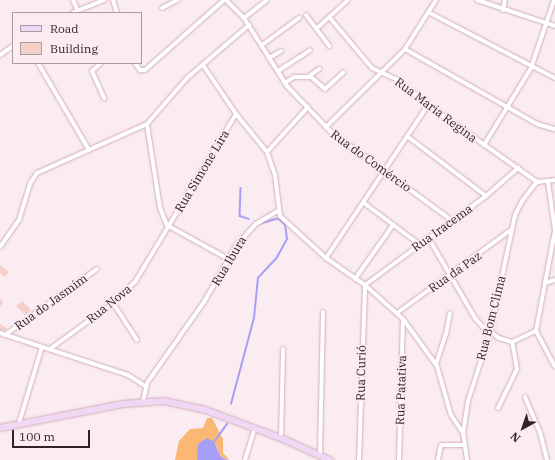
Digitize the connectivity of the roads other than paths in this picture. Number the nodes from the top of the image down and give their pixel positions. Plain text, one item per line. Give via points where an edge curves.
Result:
1 (73, 0) edge
2 (105, 0) edge
3 (113, 0) edge
4 (178, 0) edge
5 (225, 0) edge
6 (267, 0) edge
7 (340, 0) edge
8 (348, 0) edge
9 (436, 0) edge
10 (477, 0) edge
11 (505, 0) edge
12 (554, 0) edge
13 (343, 5) junction
14 (162, 8) dead end
15 (502, 10) junction
16 (78, 11) junction
17 (75, 12) edge
18 (117, 12) edge
19 (428, 12) junction
20 (306, 15) dead end
21 (244, 18) junction
22 (299, 18) dead end
23 (330, 18) junction
24 (547, 24) junction
25 (249, 25) junction
26 (555, 26) edge
27 (316, 29) junction
28 (262, 45) junction
29 (329, 46) dead end
30 (12, 47) edge
31 (405, 49) junction
32 (310, 50) dead end
33 (281, 51) dead end
34 (0, 55) edge
35 (269, 58) junction
36 (39, 64) edge
37 (100, 64) edge
38 (136, 64) edge
39 (203, 65) junction
40 (531, 68) junction
41 (319, 69) dead end
42 (278, 71) junction
43 (344, 72) dead end
44 (381, 72) junction
45 (310, 76) junction
46 (555, 78) edge
47 (285, 83) junction
48 (104, 98) dead end
49 (428, 105) junction
50 (308, 107) junction
51 (508, 107) junction
52 (236, 114) junction
53 (147, 124) junction
54 (326, 127) junction
55 (555, 129) edge
56 (407, 136) junction
57 (484, 145) junction
58 (89, 150) junction
59 (268, 152) junction
60 (518, 168) junction
61 (384, 170) junction
62 (555, 180) edge
63 (537, 182) junction
64 (548, 182) junction
65 (486, 196) junction
66 (364, 203) junction
67 (278, 211) junction
68 (451, 220) junction
69 (393, 225) junction
70 (169, 228) junction
71 (512, 229) junction
72 (555, 230) edge
73 (428, 237) junction
74 (419, 244) junction
75 (0, 247) edge
76 (228, 258) junction
77 (326, 258) junction
78 (97, 269) dead end
79 (451, 274) junction
80 (355, 279) junction
81 (555, 280) edge
82 (545, 283) junction
83 (365, 285) junction
84 (113, 303) junction
85 (323, 312) dead end
86 (397, 313) junction
87 (450, 313) dead end
88 (402, 319) junction
89 (536, 331) junction
90 (0, 333) edge
91 (490, 333) junction
92 (5, 335) junction
93 (137, 340) dead end
94 (512, 342) junction
95 (42, 347) junction
96 (50, 349) junction
97 (283, 349) dead end
98 (555, 352) edge
99 (549, 355) junction
100 (436, 364) junction
101 (555, 366) edge
102 (145, 386) junction
103 (525, 397) dead end
104 (143, 401) junction
105 (498, 408) dead end
106 (19, 423) junction
107 (0, 428) edge
108 (256, 428) junction
109 (463, 434) junction
110 (281, 438) junction
111 (464, 445) junction
112 (320, 455) junction
113 (245, 460) edge
114 (330, 460) edge
115 (359, 460) edge
116 (399, 460) edge
117 (438, 460) edge
118 (467, 460) edge
119 (547, 460) edge

1 - 16 street
2 - 16 street
3 - 18 street
4 - 14 street
5 - 21 street, Rua do Comércio
5 - 38 street via 147,68 140,70
6 - 21 street
7 - 13 street
8 - 13 street
9 - 19 street
10 - 15 street
11 - 15 street
12 - 24 street
13 - 23 street
15 - 24 street
16 - 17 street
19 - 31 street
19 - 40 street
20 - 27 street
21 - 25 street, Rua do Comércio
22 - 28 street
23 - 27 street
23 - 44 street, Rua Maria Regina via 365,61
24 - 26 street
24 - 40 street
25 - 28 street, Rua do Comércio
25 - 39 street
27 - 29 street
28 - 35 street, Rua do Comércio
30 - 34 street
31 - 44 street
31 - 51 street
32 - 42 street
33 - 35 street
35 - 42 street, Rua do Comércio
36 - 58 street
37 - 48 street via 92,70
39 - 52 street
39 - 53 street via 187,78
40 - 46 street
40 - 51 street
41 - 45 street
42 - 47 street, Rua do Comércio
43 - 45 street via 324,89
44 - 49 street, Rua Maria Regina via 398,80
44 - 54 street
45 - 47 street via 294,77
47 - 50 street, Rua do Comércio
49 - 56 street
49 - 57 street, Rua Maria Regina
50 - 54 street, Rua do Comércio
50 - 59 street
51 - 55 street via 537,124
51 - 57 street
52 - 59 street
52 - 70 street, Rua Simone Lira
53 - 58 street
53 - 70 street via 160,208
54 - 61 street, Rua do Comércio
56 - 61 street
56 - 65 street
57 - 60 street, Rua Maria Regina
58 - 75 street via 47,167 34,176 18,220
59 - 67 street via 275,175
60 - 63 street, Rua Maria Regina
60 - 65 street, Rua Iracema
61 - 66 street
61 - 68 street, Rua do Comércio
62 - 64 street
63 - 64 street
63 - 71 street, Rua Bom Clima via 518,207
64 - 72 street
65 - 68 street, Rua Iracema
66 - 69 street
66 - 77 street
67 - 76 street, Rua Ibura via 252,227
67 - 77 street
68 - 73 street, Rua Iracema
69 - 74 street
69 - 80 street
70 - 76 street
70 - 84 street, Rua Nova via 135,282
71 - 79 street, Rua da Paz
71 - 91 street, Rua Bom Clima
72 - 82 street
73 - 74 street, Rua Iracema
73 - 79 street
74 - 83 street, Rua Iracema
76 - 102 street, Rua Ibura via 201,307
77 - 80 street
78 - 92 street, Rua do Jasmim
79 - 86 street, Rua da Paz
79 - 91 street via 475,318
80 - 83 street
81 - 82 street
82 - 89 street
83 - 86 street
83 - 115 street, Rua Curió
84 - 93 street
84 - 96 street, Rua Nova
85 - 112 street
86 - 88 street
87 - 100 street
88 - 100 street
88 - 116 street, Rua Patativa
89 - 94 street
89 - 99 street
90 - 92 street
91 - 94 street
91 - 109 street, Rua Bom Clima via 468,401
92 - 95 street
94 - 105 street via 517,369
95 - 96 street
95 - 106 street
96 - 102 street via 128,375
97 - 110 street
98 - 99 street
99 - 101 street
100 - 109 street via 451,415
102 - 104 street, Rua Ibura
103 - 119 street via 540,432
104 - 106 main road
104 - 108 main road via 188,405
106 - 107 main road
108 - 110 main road
108 - 113 street
109 - 111 street, Rua Bom Clima
110 - 112 main road
111 - 117 street via 441,445
111 - 118 street, Rua Bom Clima
112 - 114 main road

